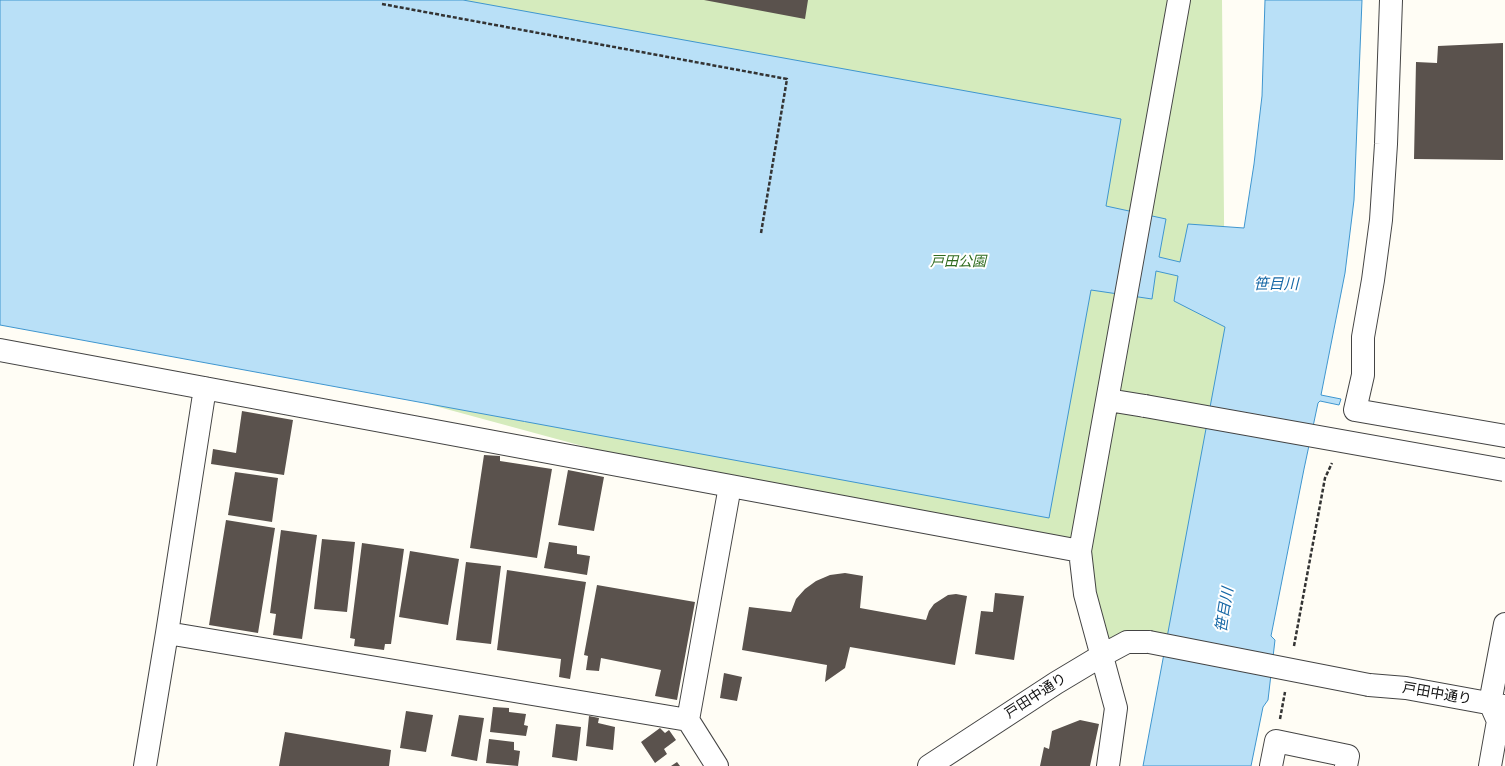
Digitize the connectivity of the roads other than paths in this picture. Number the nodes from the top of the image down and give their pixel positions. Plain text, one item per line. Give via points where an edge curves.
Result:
1 (1179, 0) edge
2 (1391, 0) edge
3 (0, 350) edge
4 (205, 388) junction
5 (1108, 400) junction
6 (1505, 436) edge
7 (1505, 470) edge
8 (730, 486) junction
9 (1080, 551) junction
10 (1505, 624) edge
11 (167, 633) junction
12 (1101, 656) junction
13 (1498, 705) edge
14 (688, 720) junction
15 (145, 766) edge
16 (717, 766) edge
17 (929, 766) edge
18 (1108, 766) edge
19 (1271, 766) edge
20 (1346, 766) edge
21 (1490, 766) edge

1 - 5 street
2 - 6 street via 1381,220 1363,337 1363,374 1355,410
3 - 4 street
4 - 8 street
4 - 11 street
5 - 7 street, bridge
5 - 9 street
8 - 9 street
8 - 14 street
9 - 12 street via 1084,594
10 - 13 street
11 - 14 street
11 - 15 street
12 - 13 street, 戸田中通り, bridge via 1127,642 1149,642 1369,685 1406,688
12 - 17 street, 戸田中通り
12 - 18 street via 1116,708
13 - 21 street via 1498,721
14 - 16 street
19 - 20 street via 1276,741 1348,756

